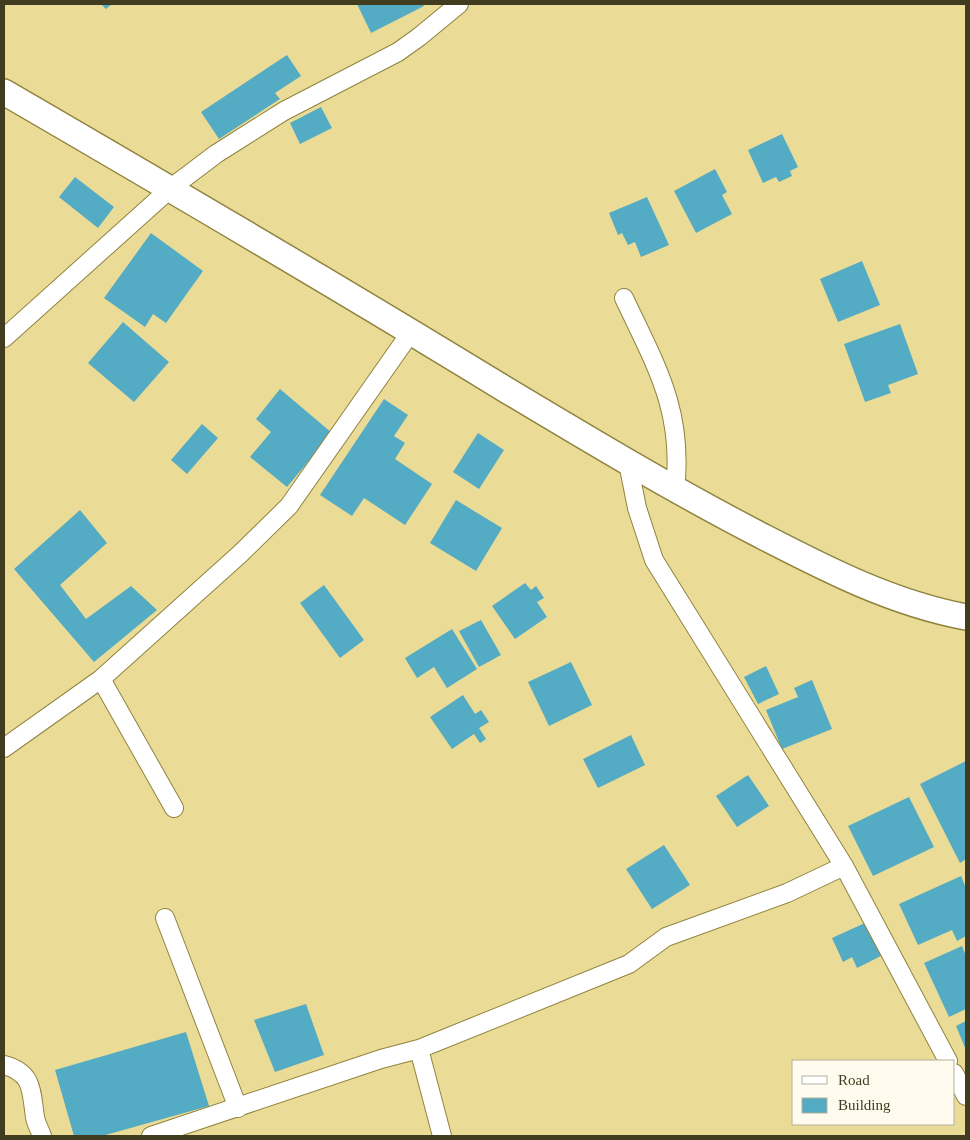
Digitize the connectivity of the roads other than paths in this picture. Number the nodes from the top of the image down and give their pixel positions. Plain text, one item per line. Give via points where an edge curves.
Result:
1 (459, 4) edge
2 (4, 92) edge
3 (171, 188) junction
4 (624, 298) dead end
5 (411, 332) junction
6 (4, 338) edge
7 (628, 463) junction
8 (675, 490) junction
9 (966, 617) edge
10 (101, 679) junction
11 (4, 748) edge
12 (174, 808) dead end
13 (844, 866) junction
14 (165, 918) dead end
15 (419, 1049) junction
16 (947, 1060) edge
17 (4, 1065) edge
18 (955, 1075) edge
19 (966, 1096) edge
20 (238, 1108) junction
21 (42, 1136) edge
22 (150, 1136) edge
23 (442, 1136) edge

1 - 3 street via 398,52 259,126
2 - 3 street
3 - 5 street
3 - 6 street
4 - 8 street via 662,378 674,416 677,451
5 - 7 street
5 - 10 street via 289,506
7 - 8 street
7 - 13 street via 637,508 654,560
8 - 9 street via 847,579 929,610
10 - 11 street
10 - 12 street
13 - 15 street via 787,892 666,938 629,964
13 - 16 street
14 - 20 street
15 - 20 street
15 - 23 street
17 - 21 street via 17,1068 29,1082 34,1097 35,1119
18 - 19 street
20 - 22 street

